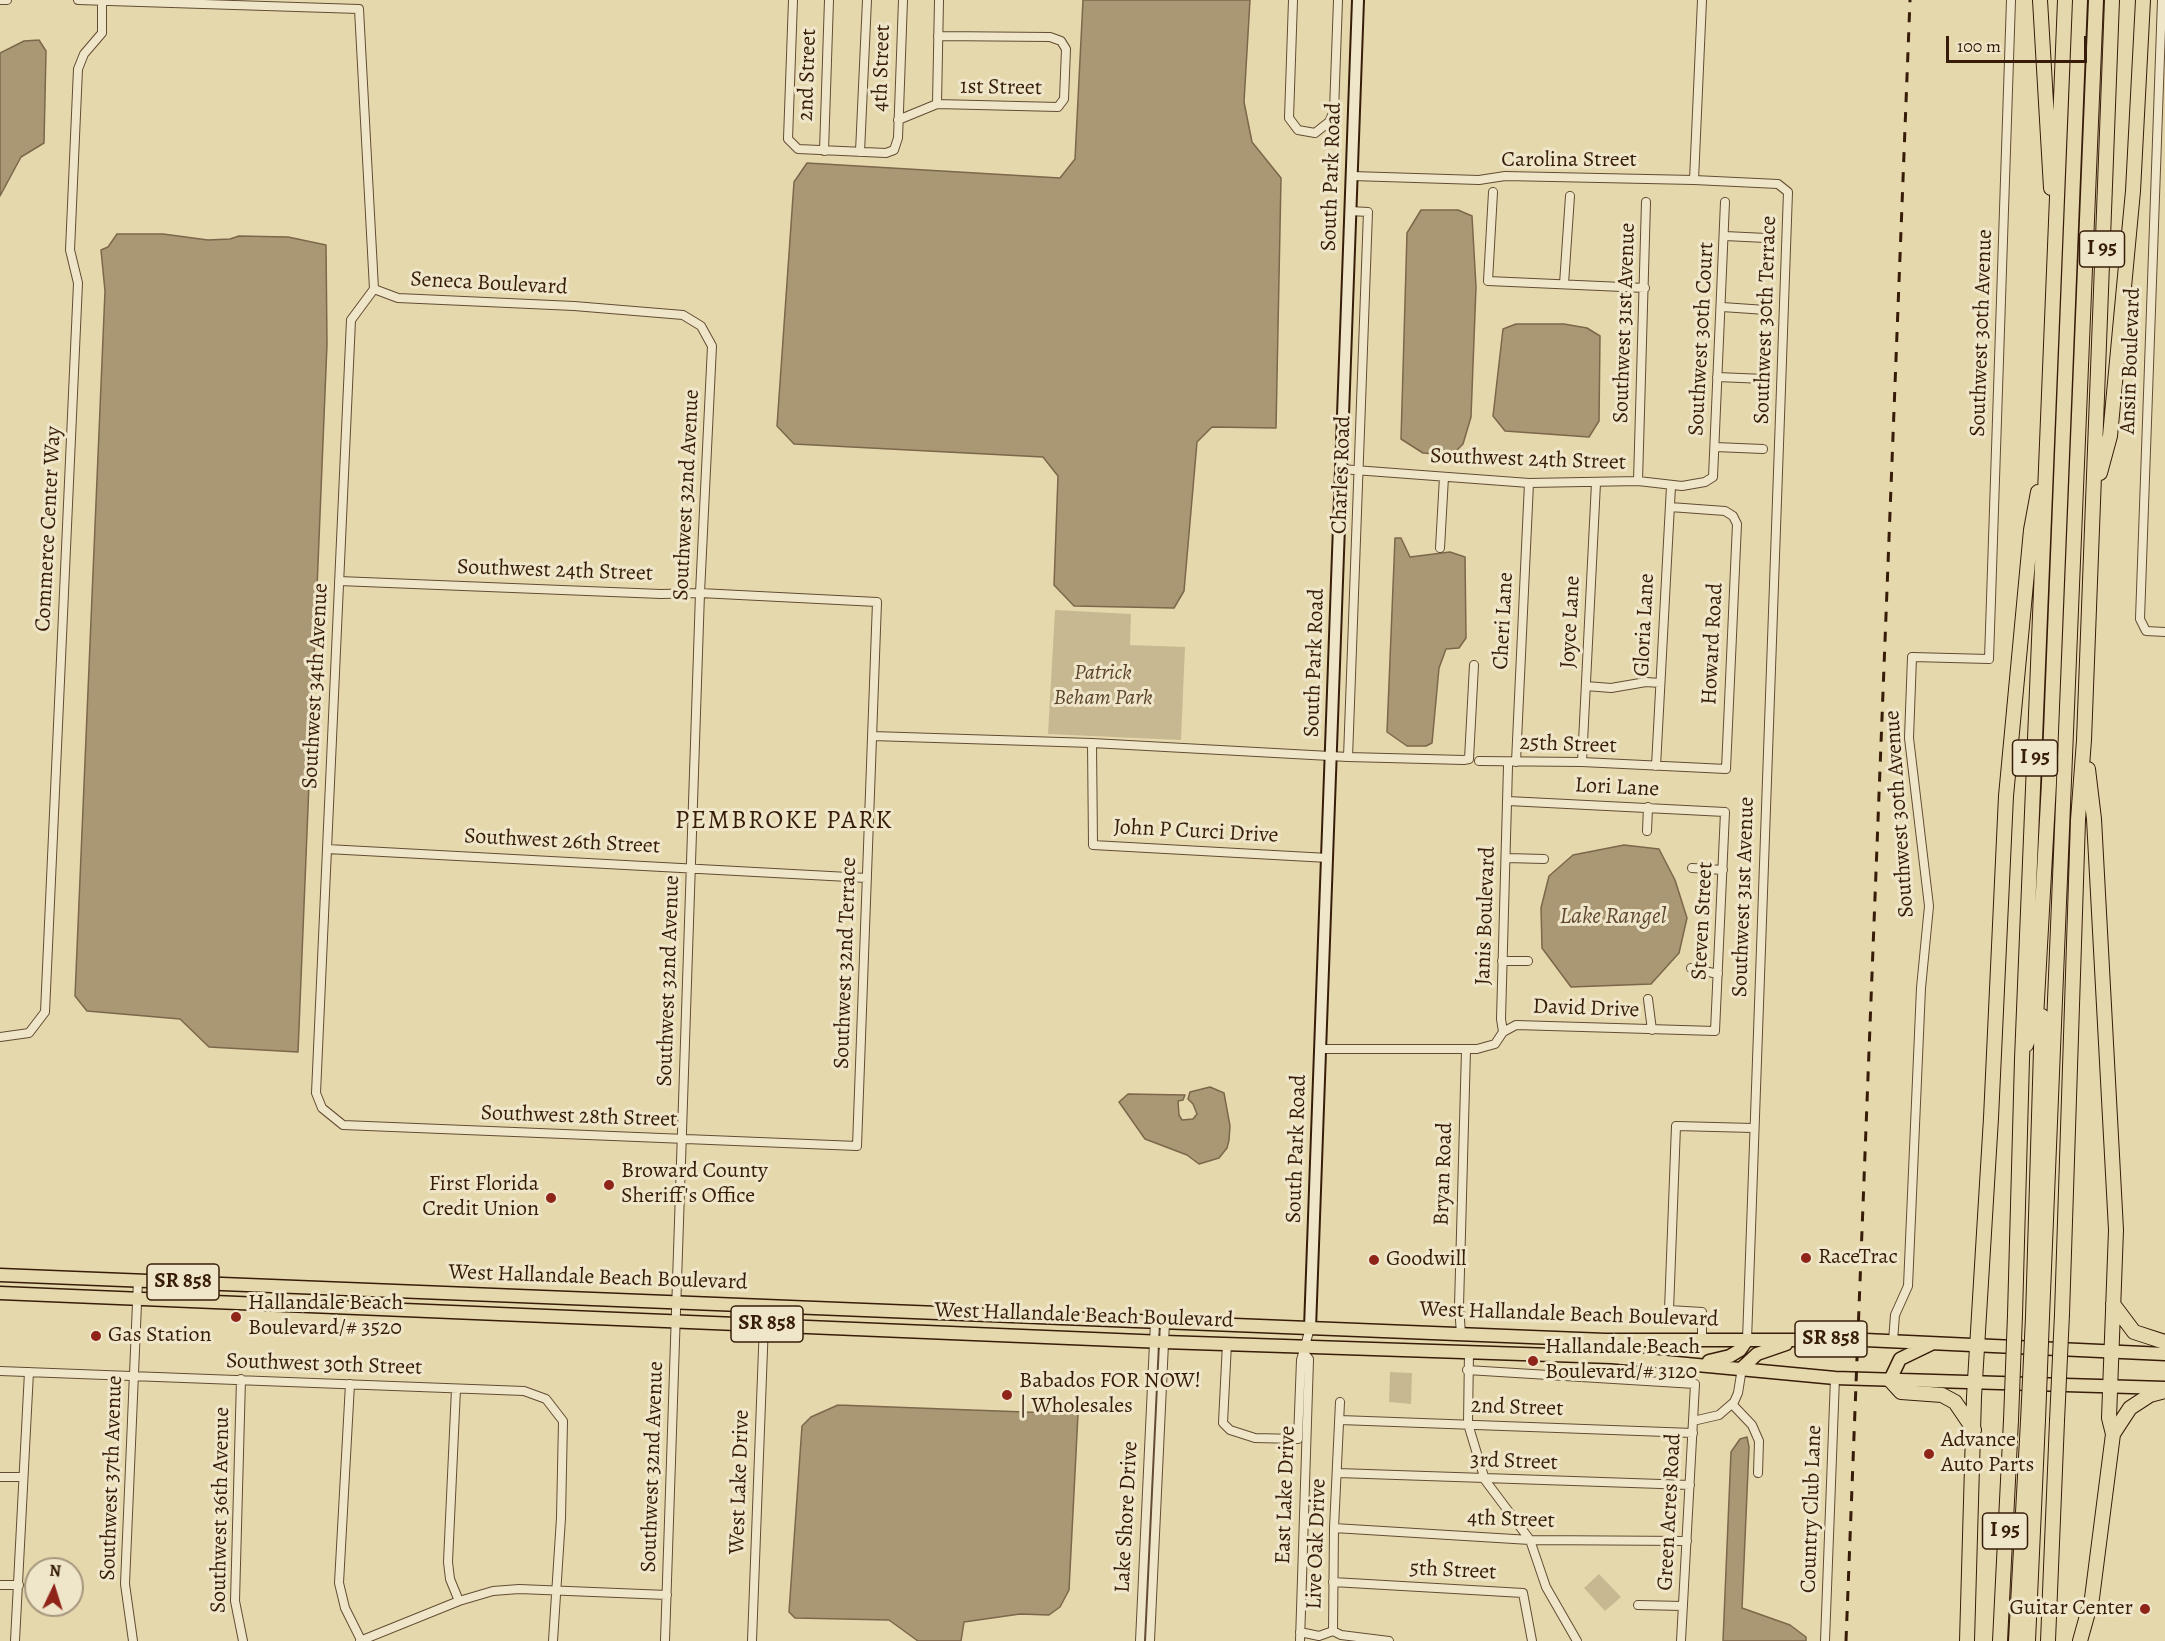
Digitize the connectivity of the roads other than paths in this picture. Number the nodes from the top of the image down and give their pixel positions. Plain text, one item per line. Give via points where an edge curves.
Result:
1 (0, 0) edge
2 (7, 0) edge
3 (78, 0) edge
4 (793, 0) edge
5 (829, 0) edge
6 (867, 0) edge
7 (903, 0) edge
8 (939, 0) edge
9 (1293, 0) edge
10 (1338, 0) edge
11 (1358, 0) edge
12 (1702, 0) edge
13 (2011, 0) edge
14 (2040, 0) edge
15 (2065, 0) edge
16 (2080, 0) edge
17 (2096, 0) edge
18 (2112, 0) edge
19 (2143, 0) edge
20 (2162, 0) edge
21 (102, 1) edge
22 (938, 36) junction
23 (937, 104) junction
24 (898, 120) junction
25 (824, 151) junction
26 (860, 152) junction
27 (1352, 176) junction
28 (1694, 180) junction
29 (1785, 188) joint
30 (1493, 192) dead end
31 (1570, 195) dead end
32 (1725, 201) dead end
33 (1646, 202) dead end
34 (1350, 211) junction
35 (2056, 235) junction
36 (1725, 236) junction
37 (1766, 238) dead end
38 (1564, 284) junction
39 (1645, 288) junction
40 (374, 289) junction
41 (1722, 307) junction
42 (1766, 310) dead end
43 (700, 326) joint
44 (1717, 377) junction
45 (1765, 380) dead end
46 (1715, 447) junction
47 (1763, 449) dead end
48 (1779, 454) joint
49 (2045, 458) junction
50 (1341, 469) junction
51 (1360, 471) junction
52 (1444, 477) junction
53 (1713, 477) joint
54 (1638, 481) junction
55 (1529, 483) junction
56 (1596, 483) junction
57 (1671, 486) junction
58 (2094, 498) junction
59 (1670, 507) junction
60 (1440, 548) dead end
61 (339, 581) junction
62 (700, 593) junction
63 (877, 602) joint
64 (2165, 632) edge
65 (1474, 665) dead end
66 (1660, 683) junction
67 (1586, 686) junction
68 (872, 736) junction
69 (2084, 740) junction
70 (1092, 743) junction
71 (1330, 756) junction
72 (1348, 757) junction
73 (1479, 761) dead end
74 (1516, 762) junction
75 (1582, 762) junction
76 (1508, 766) dead end
77 (1656, 766) junction
78 (2049, 783) junction
79 (1508, 801) junction
80 (1648, 807) junction
81 (1725, 812) joint
82 (1647, 831) dead end
83 (327, 849) junction
84 (1328, 858) junction
85 (1507, 858) junction
86 (1544, 860) dead end
87 (2062, 863) junction
88 (691, 867) junction
89 (1692, 868) dead end
90 (1723, 870) junction
91 (867, 878) junction
92 (1502, 961) junction
93 (1528, 961) dead end
94 (1691, 968) dead end
95 (1718, 974) junction
96 (1648, 999) dead end
97 (1652, 1030) junction
98 (1715, 1031) joint
99 (1503, 1032) junction
100 (0, 1037) edge
101 (1320, 1050) junction
102 (1466, 1050) junction
103 (2022, 1059) junction
104 (316, 1093) joint
105 (1753, 1128) junction
106 (682, 1139) junction
107 (857, 1146) joint
108 (2066, 1164) junction
109 (0, 1275) edge
110 (138, 1280) junction
111 (0, 1293) edge
112 (434, 1293) junction
113 (535, 1297) junction
114 (137, 1299) junction
115 (677, 1302) junction
116 (2113, 1304) junction
117 (328, 1306) junction
118 (435, 1311) junction
119 (965, 1314) junction
120 (2037, 1317) junction
121 (1080, 1319) junction
122 (676, 1320) junction
123 (1160, 1322) junction
124 (764, 1323) junction
125 (857, 1328) junction
126 (1310, 1328) junction
127 (969, 1333) junction
128 (1461, 1334) junction
129 (1511, 1336) junction
130 (1805, 1338) junction
131 (1747, 1340) junction
132 (1702, 1341) junction
133 (1893, 1341) junction
134 (1159, 1342) junction
135 (1934, 1342) junction
136 (2165, 1342) edge
137 (1227, 1343) junction
138 (1978, 1344) junction
139 (1304, 1350) junction
140 (2112, 1350) junction
141 (1468, 1352) junction
142 (2165, 1353) edge
143 (1693, 1364) junction
144 (1742, 1368) junction
145 (1467, 1370) junction
146 (0, 1371) edge
147 (29, 1372) junction
148 (134, 1377) junction
149 (1835, 1378) junction
150 (241, 1379) junction
151 (1890, 1380) junction
152 (1975, 1381) junction
153 (350, 1384) junction
154 (2110, 1387) junction
155 (456, 1389) junction
156 (2165, 1390) edge
157 (1340, 1402) dead end
158 (1732, 1404) junction
159 (1150, 1411) junction
160 (1161, 1412) junction
161 (1340, 1419) junction
162 (1693, 1421) junction
163 (2033, 1421) junction
164 (1468, 1424) junction
165 (1974, 1430) junction
166 (1693, 1433) junction
167 (2113, 1434) junction
168 (1338, 1473) junction
169 (1758, 1473) dead end
170 (0, 1477) edge
171 (23, 1478) junction
172 (1485, 1480) junction
173 (1690, 1485) junction
174 (1334, 1528) junction
175 (1530, 1539) junction
176 (1687, 1541) junction
177 (1333, 1582) junction
178 (0, 1585) edge
179 (19, 1585) junction
180 (557, 1591) junction
181 (667, 1594) junction
182 (459, 1601) junction
183 (1638, 1605) dead end
184 (1683, 1606) junction
185 (1333, 1631) junction
186 (1300, 1632) junction
187 (1341, 1638) edge
188 (1375, 1640) edge
189 (15, 1641) edge
190 (133, 1641) edge
191 (243, 1641) edge
192 (361, 1641) edge
193 (553, 1641) edge
194 (664, 1641) edge
195 (752, 1641) edge
196 (1140, 1641) edge
197 (1150, 1641) edge
198 (1300, 1641) edge
199 (1389, 1641) edge
200 (1532, 1641) edge
201 (1577, 1641) edge
202 (1681, 1641) edge
203 (1826, 1641) edge
204 (1968, 1641) edge
205 (2000, 1641) edge
206 (2016, 1641) edge
207 (2028, 1641) edge
208 (2048, 1641) edge
209 (2080, 1641) edge

1 - 2 street
3 - 21 street
4 - 25 street via 788,140 798,149
5 - 25 street, 2nd Street
6 - 26 street
7 - 24 street, 4th Street
8 - 22 street
9 - 10 street via 1289,118 1298,130 1315,133 1329,122 1334,111
11 - 27 street, South Park Road
12 - 28 street
13 - 133 street, Southwest 30th Avenue via 1989,659 1912,657 1909,738 1929,906 1921,988 1908,1286 1895,1315
14 - 35 highway via 2047,153
15 - 35 highway, I 95
16 - 78 highway
17 - 87 highway
18 - 58 highway, I 95
19 - 58 highway via 2133,191 2111,425
20 - 64 street, Ansin Boulevard via 2140,619 2146,631
21 - 40 street via 359,9
21 - 100 street, Commerce Center Way via 102,33 84,54 78,69 70,250 77,290 45,1012 29,1033
22 - 23 street
22 - 23 street, 1st Street via 1050,37 1061,41 1066,49 1064,99 1058,107
23 - 24 street, 1st Street
24 - 26 street, 4th Street via 898,138 890,152
25 - 26 street
27 - 28 street, Carolina Street
27 - 34 street, South Park Road
28 - 29 street, Carolina Street via 1778,184
29 - 48 street, Southwest 30th Terrace via 1788,205
30 - 38 street via 1488,280
31 - 38 street
32 - 36 street, Southwest 30th Court
33 - 39 street, Southwest 31st Avenue
34 - 50 street, South Park Road
34 - 51 street, Charles Road via 1368,212
35 - 49 highway, I 95
36 - 37 street
36 - 41 street, Southwest 30th Court
38 - 39 street
39 - 54 street, Southwest 31st Avenue
40 - 43 street, Seneca Boulevard via 398,298 683,315
40 - 61 street, Southwest 34th Avenue via 351,320
41 - 42 street
41 - 44 street, Southwest 30th Court
43 - 62 street, Southwest 32nd Avenue via 712,346
44 - 45 street
44 - 46 street, Southwest 30th Court
46 - 47 street
46 - 53 street, Southwest 30th Court
48 - 105 street, Southwest 31st Avenue
49 - 103 highway, I 95
49 - 138 highway via 2031,530 2006,796
50 - 51 street, Southwest 24th Street
50 - 71 street, South Park Road
51 - 52 street, Southwest 24th Street
51 - 72 street, Charles Road
52 - 55 street, Southwest 24th Street
52 - 60 street
53 - 57 street, Southwest 24th Street via 1706,482
54 - 56 street, Southwest 24th Street
54 - 57 street, Southwest 24th Street
55 - 56 street, Southwest 24th Street
55 - 74 street, Cheri Lane
56 - 67 street, Joyce Lane
57 - 59 street, Gloria Lane
58 - 69 highway, I 95
59 - 66 street, Gloria Lane
59 - 77 street, Howard Road via 1725,512 1737,524 1726,769
61 - 62 street, Southwest 24th Street
61 - 83 street, Southwest 34th Avenue
62 - 63 street, Southwest 24th Street
62 - 88 street, Southwest 32nd Avenue
63 - 68 street, Southwest 32nd Terrace
65 - 72 street via 1469,759
66 - 67 street via 1611,688
66 - 77 street, Gloria Lane
67 - 75 street, Joyce Lane
68 - 70 street
68 - 91 street, Southwest 32nd Terrace
69 - 108 highway, I 95
69 - 116 highway via 2094,819 2114,1191
70 - 71 street
70 - 84 street, John P Curci Drive via 1092,845
71 - 72 street
71 - 84 street, South Park Road
73 - 74 street, 25th Street
74 - 75 street, 25th Street
75 - 77 street, 25th Street
76 - 79 street
78 - 103 highway via 2036,1018
78 - 120 highway
79 - 80 street, Lori Lane
79 - 85 street, Janis Boulevard
80 - 81 street, Lori Lane
80 - 82 street
81 - 90 street, Steven Street
83 - 88 street, Southwest 26th Street
83 - 104 street, Southwest 34th Avenue
84 - 101 street, South Park Road
85 - 86 street
85 - 92 street, Janis Boulevard
87 - 108 highway via 2057,1084
87 - 120 highway
88 - 91 street, Southwest 26th Street
88 - 106 street, Southwest 32nd Avenue
89 - 90 street
90 - 95 street, Steven Street
91 - 107 street, Southwest 32nd Terrace
92 - 93 street
92 - 99 street, Janis Boulevard
94 - 95 street
95 - 98 street, Steven Street
96 - 97 street
97 - 98 street, David Drive
97 - 99 street, David Drive via 1516,1025
99 - 102 street, David Drive via 1495,1044
101 - 102 street, David Drive
101 - 126 street, South Park Road
102 - 128 street, Bryan Road
103 - 205 highway, I 95, bridge
104 - 106 street, Southwest 28th Street via 322,1108 343,1125
105 - 131 street, Southwest 31st Avenue
105 - 132 street via 1676,1126 1669,1310 1702,1312
106 - 107 street, Southwest 28th Street
106 - 115 street, Southwest 32nd Avenue
108 - 208 highway, I 95, bridge
109 - 110 main road, West Hallandale Beach Boulevard / SR 858
110 - 112 main road, West Hallandale Beach Boulevard / SR 858
110 - 114 street, Southwest 37th Avenue
111 - 114 main road, West Hallandale Beach Boulevard / SR 858
112 - 113 main road, West Hallandale Beach Boulevard / SR 858
112 - 117 main road via 410,1302 346,1300
113 - 115 main road, West Hallandale Beach Boulevard / SR 858
113 - 118 main road via 515,1304 453,1302
114 - 117 main road, West Hallandale Beach Boulevard / SR 858
114 - 148 street, Southwest 37th Avenue
115 - 119 main road, West Hallandale Beach Boulevard / SR 858
115 - 122 street, Southwest 32nd Avenue
116 - 136 highway via 2134,1332
116 - 140 highway
117 - 118 main road, West Hallandale Beach Boulevard / SR 858
118 - 122 main road, West Hallandale Beach Boulevard / SR 858
119 - 121 main road, West Hallandale Beach Boulevard / SR 858
119 - 125 main road via 951,1324 879,1321
120 - 163 highway, bridge
121 - 123 main road, West Hallandale Beach Boulevard / SR 858
121 - 127 main road via 1060,1326 988,1323
122 - 124 main road, West Hallandale Beach Boulevard / SR 858
122 - 181 street, Southwest 32nd Avenue
123 - 126 main road, West Hallandale Beach Boulevard / SR 858
123 - 134 street, Lake Shore Drive
124 - 125 main road, West Hallandale Beach Boulevard / SR 858
124 - 195 street, West Lake Drive
125 - 127 main road, West Hallandale Beach Boulevard / SR 858
126 - 128 main road, West Hallandale Beach Boulevard / SR 858
126 - 139 street
127 - 134 main road, West Hallandale Beach Boulevard / SR 858
128 - 129 main road, West Hallandale Beach Boulevard / SR 858
129 - 132 main road, West Hallandale Beach Boulevard / SR 858
129 - 141 main road via 1479,1343
130 - 131 main road, West Hallandale Beach Boulevard / SR 858
130 - 133 main road, West Hallandale Beach Boulevard / SR 858
130 - 144 main road via 1766,1349
131 - 132 main road, West Hallandale Beach Boulevard / SR 858
131 - 143 main road via 1730,1356
133 - 135 main road, West Hallandale Beach Boulevard / SR 858
134 - 137 main road, West Hallandale Beach Boulevard / SR 858
134 - 159 street, Lake Shore Drive
134 - 160 street, Lake Shore Drive
135 - 138 main road, West Hallandale Beach Boulevard / SR 858
135 - 151 main road via 1900,1359
137 - 139 main road, West Hallandale Beach Boulevard / SR 858
137 - 139 street via 1223,1423 1230,1430 1255,1438 1298,1439
138 - 140 main road, West Hallandale Beach Boulevard / SR 858
138 - 152 highway
139 - 141 main road, West Hallandale Beach Boulevard / SR 858
139 - 186 street, East Lake Drive via 1309,1359
140 - 142 main road, West Hallandale Beach Boulevard / SR 858
140 - 154 highway
141 - 143 main road, West Hallandale Beach Boulevard / SR 858
141 - 145 street
143 - 144 main road, West Hallandale Beach Boulevard / SR 858
144 - 149 main road, West Hallandale Beach Boulevard / SR 858
144 - 158 street
145 - 162 street, Green Acres Road via 1695,1384
145 - 164 street
146 - 147 street, Southwest 30th Street
147 - 148 street, Southwest 30th Street
147 - 171 street
148 - 150 street, Southwest 30th Street
148 - 190 street, Southwest 37th Avenue via 125,1584
149 - 151 main road, West Hallandale Beach Boulevard / SR 858
149 - 203 street, Country Club Lane
150 - 153 street, Southwest 30th Street
150 - 191 street, Southwest 36th Avenue via 235,1601
151 - 152 main road, West Hallandale Beach Boulevard / SR 858
151 - 165 highway via 1901,1392 1942,1395 1955,1402
152 - 154 main road, West Hallandale Beach Boulevard / SR 858
152 - 165 highway
153 - 155 street, Southwest 30th Street
153 - 192 street via 339,1583 345,1608
154 - 156 main road, West Hallandale Beach Boulevard / SR 858
154 - 167 highway
155 - 180 street, Southwest 30th Street via 535,1394 546,1399 563,1421
155 - 182 street via 448,1562
156 - 167 highway via 2130,1408
157 - 161 street, Live Oak Drive
158 - 162 street via 1719,1415
158 - 169 street via 1752,1425 1760,1441
159 - 160 street
159 - 196 street, Lake Shore Drive
160 - 197 street, Lake Shore Drive
161 - 164 street, 2nd Street
161 - 168 street, Live Oak Drive
162 - 166 street, Green Acres Road
163 - 206 highway
163 - 207 highway
164 - 166 street, 2nd Street
164 - 172 street
165 - 204 highway
166 - 173 street, Green Acres Road
167 - 209 highway via 2092,1598
168 - 172 street, 3rd Street
168 - 174 street, Live Oak Drive
170 - 171 street
171 - 179 street
172 - 173 street, 3rd Street
172 - 175 street
173 - 176 street, Green Acres Road
174 - 175 street, 4th Street
174 - 177 street, Live Oak Drive
175 - 176 street, 4th Street
175 - 201 street via 1546,1587
176 - 184 street, Green Acres Road
177 - 185 street, Live Oak Drive
177 - 200 street, 5th Street via 1523,1593
178 - 179 street
179 - 189 street
180 - 181 street
180 - 182 street via 493,1592
180 - 193 street
181 - 194 street, Southwest 32nd Avenue
182 - 192 street
183 - 184 street
184 - 202 street, Green Acres Road
185 - 186 street via 1319,1636
185 - 187 street, Live Oak Drive
186 - 198 street, East Lake Drive
187 - 188 street, Live Oak Drive
188 - 199 street, Live Oak Drive

